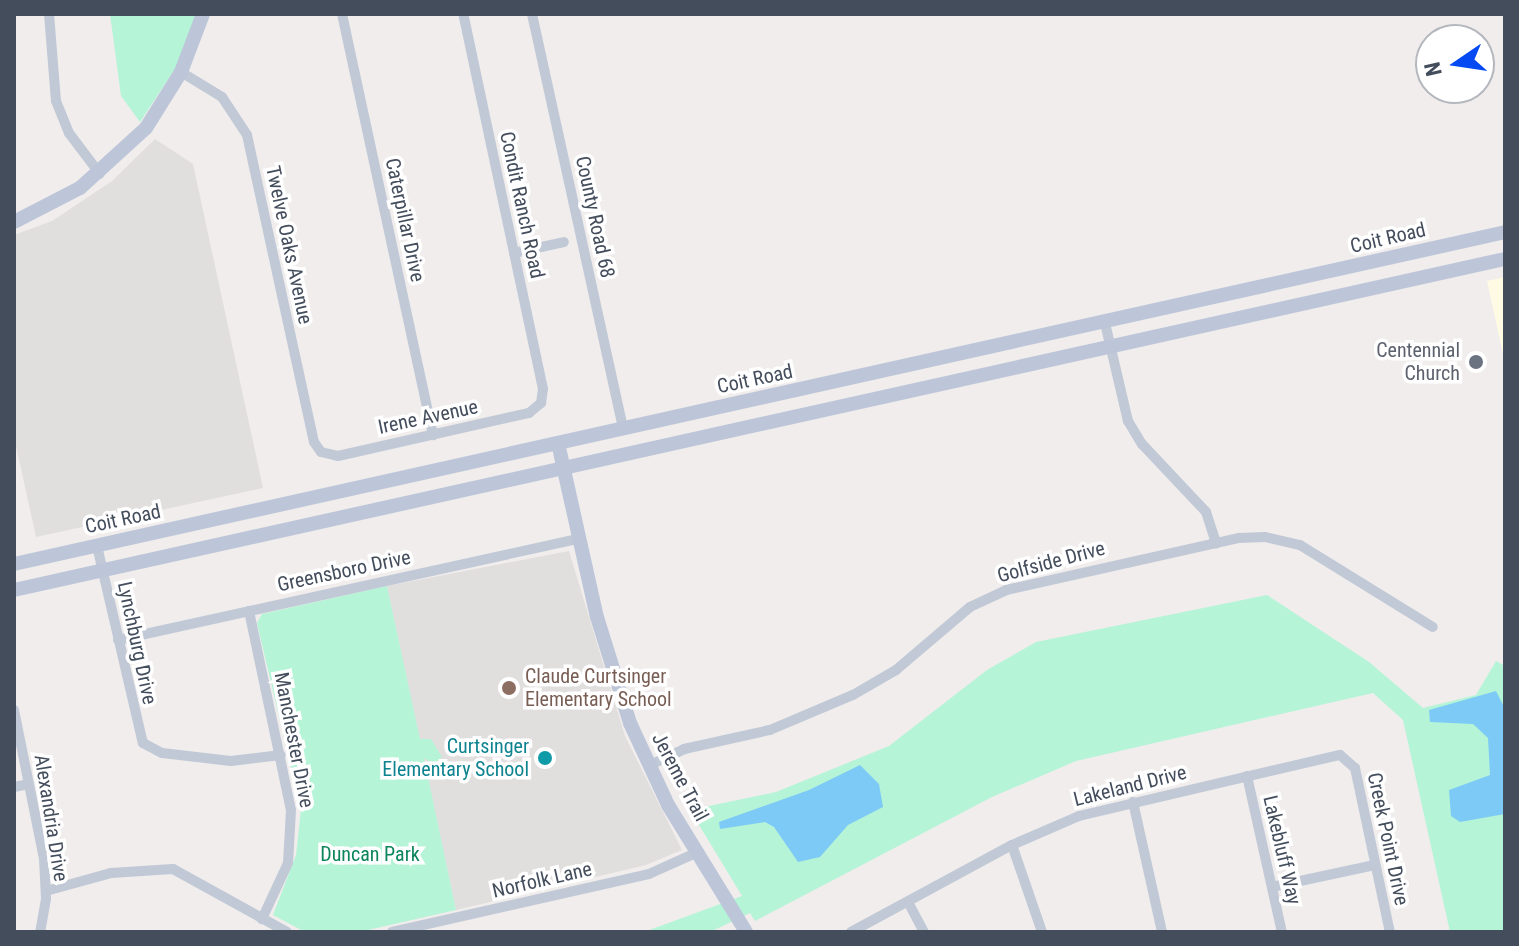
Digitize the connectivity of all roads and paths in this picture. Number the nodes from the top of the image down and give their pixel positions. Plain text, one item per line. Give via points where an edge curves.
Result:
1 (49, 14) edge
2 (203, 14) edge
3 (342, 14) edge
4 (463, 14) edge
5 (532, 14) edge
6 (181, 72) junction
7 (100, 174) junction
8 (14, 222) edge
9 (1505, 232) edge
10 (564, 242) dead end
11 (1455, 243) junction
12 (514, 253) junction
13 (1505, 259) edge
14 (1461, 269) junction
15 (1263, 287) junction
16 (1268, 313) junction
17 (1105, 323) junction
18 (1110, 347) junction
19 (747, 402) junction
20 (541, 405) joint
21 (753, 426) junction
22 (623, 429) junction
23 (433, 435) junction
24 (558, 443) junction
25 (321, 452) joint
26 (563, 468) junction
27 (259, 510) junction
28 (264, 534) junction
29 (579, 539) junction
30 (1216, 543) junction
31 (97, 546) junction
32 (14, 564) edge
33 (102, 570) junction
34 (14, 590) edge
35 (249, 611) junction
36 (1433, 627) dead end
37 (118, 640) junction
38 (14, 710) edge
39 (281, 755) junction
40 (1346, 757) joint
41 (648, 766) junction
42 (1247, 776) junction
43 (29, 784) junction
44 (14, 787) edge
45 (1133, 802) junction
46 (1012, 845) junction
47 (698, 852) junction
48 (1375, 865) junction
49 (1272, 887) junction
50 (46, 891) junction
51 (908, 902) junction
52 (262, 919) junction
53 (40, 932) edge
54 (287, 932) edge
55 (392, 932) edge
56 (746, 932) edge
57 (851, 932) edge
58 (924, 932) edge
59 (1042, 932) edge
60 (1162, 932) edge
61 (1282, 932) edge
62 (1390, 932) edge

1 - 7 street via 56,101 69,133
2 - 6 main road
3 - 23 street, Caterpillar Drive
4 - 12 street, Condit Ranch Road
5 - 22 street, County Road 68
6 - 7 main road via 146,128
6 - 25 street, Twelve Oaks Avenue via 222,97 247,135 314,442
7 - 8 main road
9 - 11 main road, Coit Road
10 - 12 street
11 - 14 main road
11 - 15 main road, Coit Road
12 - 20 street, Condit Ranch Road via 543,389
13 - 14 main road
14 - 16 main road
15 - 16 main road
15 - 17 main road, Coit Road
16 - 18 main road
17 - 18 street
17 - 19 main road, Coit Road
18 - 21 main road
18 - 30 street via 1128,421 1142,444 1206,512
19 - 21 main road
19 - 22 main road, Coit Road
20 - 23 street, Irene Avenue via 529,413
21 - 26 main road
22 - 24 main road, Coit Road
23 - 25 street, Irene Avenue via 338,456
24 - 26 main road, Jereme Trail
24 - 27 main road, Coit Road
26 - 28 main road
26 - 29 main road, Jereme Trail
27 - 28 main road
27 - 31 main road, Coit Road
28 - 33 main road
29 - 35 street, Greensboro Drive
29 - 41 main road, Jereme Trail via 612,670
30 - 36 street, Golfside Drive via 1265,537 1300,545
30 - 41 street, Golfside Drive via 1006,590 970,607 896,670 853,695 770,730 684,749
31 - 32 main road, Coit Road
31 - 33 street, Lynchburg Drive
33 - 34 main road
33 - 37 street, Lynchburg Drive
35 - 37 street, Greensboro Drive
35 - 39 street, Manchester Drive
37 - 39 street, Lynchburg Drive via 138,733 147,746 231,761
38 - 43 street, Alexandria Drive
39 - 52 street, Manchester Drive via 291,810 291,848
40 - 42 street, Lakeland Drive
40 - 48 street, Creek Point Drive via 1355,768
41 - 47 main road, Jereme Trail
42 - 45 street, Lakeland Drive
42 - 49 street, Lakebluff Way
43 - 44 street
43 - 50 street, Alexandria Drive
45 - 46 street, Lakeland Drive via 1079,816
45 - 60 street
46 - 51 street, Lakeland Drive
46 - 59 street
47 - 55 street, Norfolk Lane via 649,874
47 - 56 main road, Jereme Trail
48 - 49 street
48 - 62 street, Creek Point Drive
49 - 61 street, Lakebluff Way
50 - 52 street via 111,873 160,867 188,875
50 - 53 street, Alexandria Drive
51 - 57 street, Lakeland Drive
51 - 58 street
52 - 54 street

